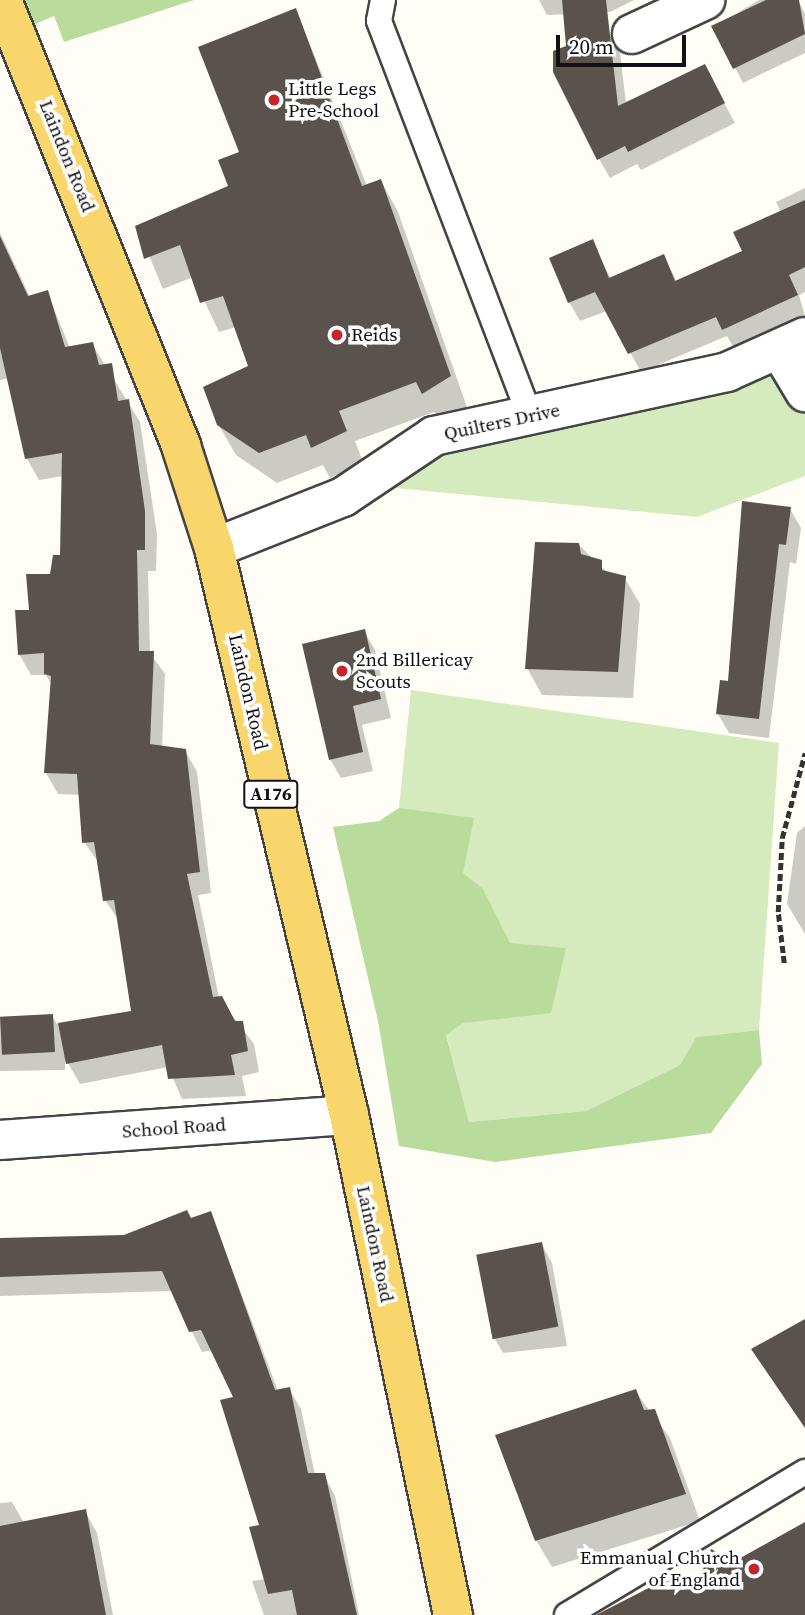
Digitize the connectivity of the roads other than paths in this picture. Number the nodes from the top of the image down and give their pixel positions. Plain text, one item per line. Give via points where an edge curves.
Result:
1 (2, 0) edge
2 (383, 0) edge
3 (705, 0) edge
4 (632, 34) dead end
5 (793, 345) edge
6 (805, 392) edge
7 (530, 416) junction
8 (215, 548) junction
9 (349, 1115) junction
10 (0, 1140) edge
11 (805, 1472) edge
12 (453, 1615) edge
13 (567, 1615) edge

1 - 8 main road, Laindon Road / A176 via 181,446
2 - 7 lane via 379,21
3 - 4 street
5 - 6 street
5 - 7 street, Quilters Drive via 727,372
7 - 8 street, Quilters Drive via 433,436 343,497
8 - 9 main road, Laindon Road / A176
9 - 10 street, School Road
9 - 12 main road, Laindon Road / A176
11 - 13 lane

